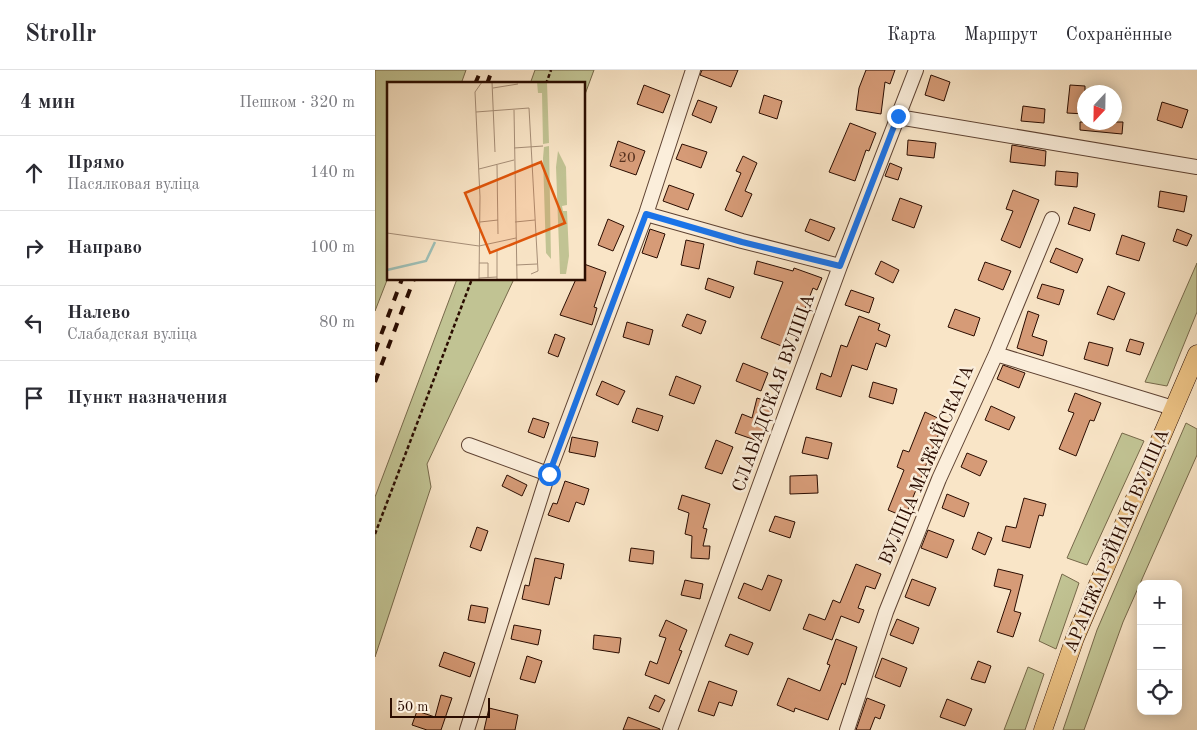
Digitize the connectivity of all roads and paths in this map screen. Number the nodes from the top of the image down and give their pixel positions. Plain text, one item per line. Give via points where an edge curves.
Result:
1 (551, 70) edge
2 (693, 70) edge
3 (916, 70) edge
4 (547, 82) edge
5 (898, 116) junction
6 (1197, 167) edge
7 (646, 214) junction
8 (1052, 219) dead end
9 (840, 266) junction
10 (472, 280) edge
11 (996, 354) junction
12 (1197, 354) edge
13 (1173, 408) junction
14 (469, 445) dead end
15 (549, 474) junction
16 (375, 534) edge
17 (467, 730) edge
18 (670, 730) edge
19 (847, 730) edge
20 (1043, 730) edge

1 - 4 path
2 - 7 street
3 - 5 street, СЛАБАДСКАЯ ВУЛІЦА
5 - 6 street
5 - 9 street, СЛАБАДСКАЯ ВУЛІЦА
7 - 9 street
7 - 15 street
8 - 11 street, ВУЛІЦА МАЖАЙСКАГА
9 - 18 street, СЛАБАДСКАЯ ВУЛІЦА
10 - 16 path
11 - 13 street
11 - 19 street, ВУЛІЦА МАЖАЙСКАГА via 939,479 886,612
12 - 13 main road, АРАНЖАРЭЙНАЯ ВУЛІЦА
13 - 20 main road, АРАНЖАРЭЙНАЯ ВУЛІЦА via 1075,638
14 - 15 street
15 - 17 street

